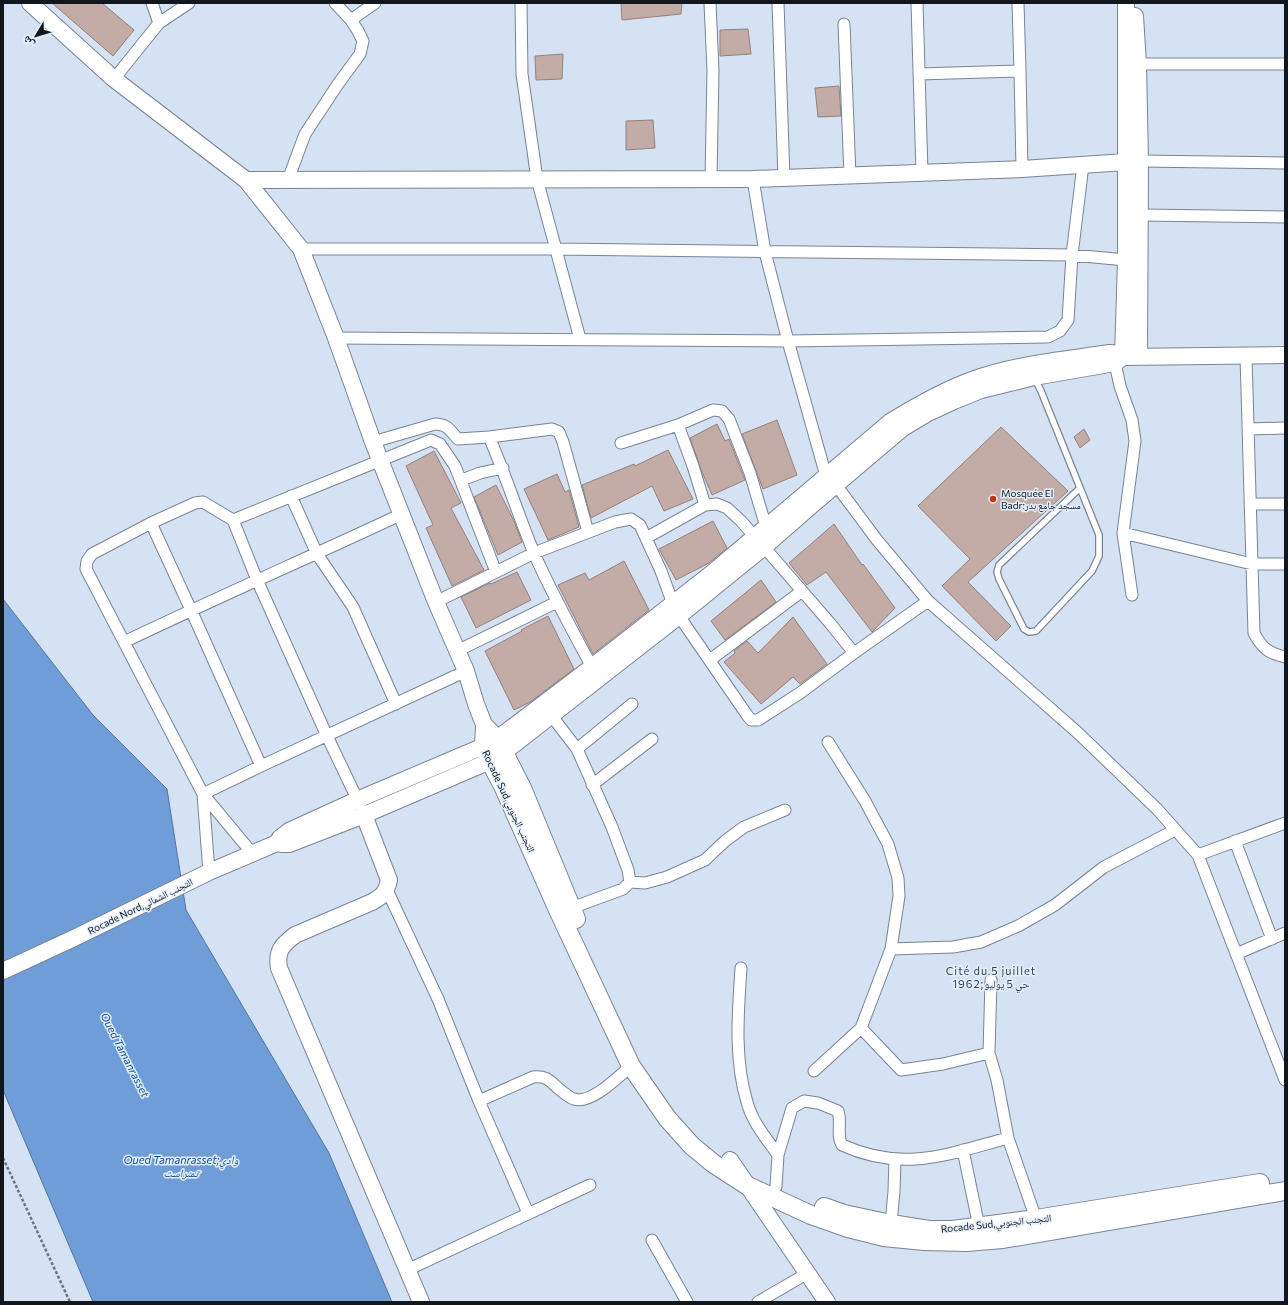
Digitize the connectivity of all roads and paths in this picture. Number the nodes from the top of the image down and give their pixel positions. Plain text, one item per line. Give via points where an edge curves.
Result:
1 (30, 3) edge
2 (152, 3) edge
3 (189, 3) edge
4 (335, 3) edge
5 (375, 3) edge
6 (521, 3) edge
7 (710, 3) edge
8 (778, 3) edge
9 (917, 3) edge
10 (1018, 3) edge
11 (1126, 3) edge
12 (1133, 3) edge
13 (350, 20) junction
14 (159, 23) junction
15 (844, 24) dead end
16 (1138, 64) junction
17 (1285, 64) edge
18 (1020, 71) junction
19 (919, 74) junction
20 (114, 79) junction
21 (1133, 162) junction
22 (1285, 163) edge
23 (1083, 165) junction
24 (1022, 169) junction
25 (922, 173) junction
26 (850, 176) junction
27 (784, 178) junction
28 (537, 179) junction
29 (711, 179) junction
30 (753, 179) junction
31 (246, 180) junction
32 (288, 180) junction
33 (1140, 215) junction
34 (1285, 217) edge
35 (301, 249) junction
36 (555, 249) junction
37 (765, 252) junction
38 (1072, 255) junction
39 (1126, 260) junction
40 (336, 338) junction
41 (580, 339) junction
42 (788, 341) junction
43 (1285, 355) edge
44 (1246, 356) junction
45 (1126, 359) junction
46 (1033, 371) junction
47 (678, 425) junction
48 (1285, 428) edge
49 (1249, 429) junction
50 (489, 437) junction
51 (373, 442) junction
52 (622, 443) dead end
53 (381, 460) junction
54 (503, 468) junction
55 (462, 480) junction
56 (831, 481) junction
57 (1080, 488) junction
58 (290, 496) junction
59 (808, 500) junction
60 (1250, 504) junction
61 (1285, 504) edge
62 (705, 505) junction
63 (402, 514) junction
64 (233, 520) junction
65 (151, 523) junction
66 (766, 527) junction
67 (588, 532) junction
68 (1123, 533) junction
69 (646, 538) junction
70 (759, 542) junction
71 (534, 553) junction
72 (317, 554) junction
73 (1252, 564) junction
74 (1285, 564) edge
75 (496, 572) junction
76 (257, 580) junction
77 (802, 592) junction
78 (1132, 595) dead end
79 (928, 601) junction
80 (436, 602) junction
81 (557, 602) junction
82 (191, 610) junction
83 (676, 610) junction
84 (124, 642) junction
85 (457, 651) junction
86 (854, 653) junction
87 (1285, 657) edge
88 (710, 660) junction
89 (592, 667) junction
90 (466, 672) junction
91 (396, 704) junction
92 (632, 704) dead end
93 (550, 715) junction
94 (327, 736) junction
95 (652, 739) dead end
96 (828, 742) dead end
97 (492, 745) junction
98 (577, 749) junction
99 (261, 766) junction
100 (592, 785) junction
101 (203, 794) junction
102 (357, 800) junction
103 (785, 810) dead end
104 (364, 815) junction
105 (1285, 823) edge
106 (1175, 830) junction
107 (1235, 841) junction
108 (277, 843) junction
109 (252, 853) junction
110 (1198, 855) junction
111 (209, 872) junction
112 (630, 882) junction
113 (387, 890) junction
114 (565, 910) junction
115 (1285, 934) edge
116 (1272, 939) junction
117 (891, 949) junction
118 (1236, 954) junction
119 (741, 968) dead end
120 (3, 971) edge
121 (991, 980) dead end
122 (861, 1028) junction
123 (989, 1053) junction
124 (631, 1066) junction
125 (814, 1071) dead end
126 (1284, 1074) edge
127 (479, 1101) junction
128 (1008, 1138) junction
129 (963, 1150) junction
130 (778, 1155) junction
131 (3, 1158) edge
132 (895, 1159) junction
133 (730, 1160) junction
134 (1285, 1178) edge
135 (590, 1185) dead end
136 (748, 1186) junction
137 (776, 1187) junction
138 (1285, 1191) edge
139 (528, 1213) junction
140 (1036, 1219) junction
141 (891, 1224) junction
142 (979, 1227) junction
143 (652, 1240) dead end
144 (407, 1270) junction
145 (808, 1273) junction
146 (70, 1302) edge
147 (421, 1302) edge
148 (686, 1302) edge
149 (758, 1302) edge
150 (827, 1302) edge

1 - 20 street
2 - 14 street
3 - 14 street
4 - 13 street
5 - 13 street
6 - 28 street via 522,74
7 - 29 street via 713,70
8 - 27 street
9 - 19 street
10 - 18 street
11 - 21 street
12 - 16 street
13 - 32 street via 363,41 360,54 305,134
14 - 20 street
15 - 26 street
16 - 17 street
16 - 21 street
18 - 19 street
18 - 24 street
19 - 25 street
20 - 31 street
21 - 22 street
21 - 23 street
21 - 33 street
21 - 39 street
23 - 24 street
23 - 38 street
24 - 25 street
25 - 26 street
26 - 27 street
27 - 30 street
28 - 29 street
28 - 32 street
28 - 36 street
29 - 30 street
30 - 37 street
31 - 32 street
31 - 35 street
33 - 34 street
33 - 45 street
35 - 36 street
35 - 40 street
36 - 37 street
36 - 41 street
37 - 38 street
37 - 42 street
38 - 39 street
38 - 42 street via 1068,320 1060,332 1048,337
39 - 45 street
40 - 41 street
40 - 51 street
41 - 42 street
42 - 56 street
43 - 44 street
44 - 45 street
44 - 49 street
45 - 46 street via 1120,354 1110,353
45 - 68 street via 1120,386 1132,420 1135,441
46 - 56 street via 928,413
46 - 57 lane
47 - 52 street
47 - 62 street
47 - 66 street via 713,410 722,411 728,419 750,473
48 - 49 street
49 - 60 street
50 - 51 street via 458,440 447,427 435,424
50 - 54 street
50 - 67 street via 552,429 559,432
51 - 53 street
53 - 55 street via 431,440 440,444 456,466
53 - 58 street
53 - 63 street
54 - 55 street
54 - 71 street
55 - 75 street
56 - 59 street
56 - 79 street
57 - 57 lane via 999,565 997,572 1000,579 1024,629 1029,632 1036,631 1092,571 1099,556 1099,535
58 - 64 street
58 - 72 street
59 - 66 street
59 - 70 street
60 - 61 street
60 - 73 street
62 - 69 street
62 - 70 street via 717,504 727,508
63 - 72 street
63 - 80 street
64 - 65 street via 203,502 195,503
64 - 76 street
65 - 82 street
65 - 84 street via 92,554 87,561 86,569
66 - 70 street
67 - 69 street via 615,522 631,520 640,524
67 - 71 street
68 - 73 street
68 - 78 street
69 - 83 street
70 - 77 street
70 - 83 street
71 - 75 street
71 - 81 street
72 - 76 street
72 - 91 street via 353,607
73 - 74 street
73 - 87 street via 1254,633 1266,650
75 - 80 street
76 - 82 street
76 - 94 street
77 - 86 street
77 - 88 street
79 - 86 street
79 - 106 street via 1078,733 1157,809
80 - 85 street
81 - 85 street
81 - 89 street
82 - 84 street
82 - 99 street
83 - 88 street
83 - 89 street
83 - 93 street
84 - 101 street
85 - 90 street
86 - 88 street via 800,694 758,720 751,720
89 - 97 street
90 - 91 street
90 - 97 street
91 - 94 street
92 - 98 street
93 - 97 street
93 - 98 street
94 - 99 street
94 - 102 street
95 - 100 street
96 - 117 street via 865,801 888,844 892,857 898,878 899,896
97 - 102 street, Rocade Nord,التجنب الشمالي
97 - 104 street, Rocade Nord,التجنب الشمالي
97 - 114 main road, Rocade Sud,التجنب الجنوبي via 504,788
98 - 100 street
99 - 101 street
100 - 112 street via 612,827
101 - 109 street
101 - 111 street
102 - 104 street
102 - 108 street, Rocade Nord,التجنب الشمالي via 289,831
103 - 112 street via 744,827 705,860 668,877 645,883
104 - 108 street, Rocade Nord,التجنب الشمالي via 290,844
104 - 113 street via 389,880
105 - 107 street
106 - 110 street
106 - 117 street via 1104,867 1055,905 1018,926 981,942 953,947
107 - 110 street
107 - 116 street
108 - 109 street, Rocade Nord,التجنب الشمالي
109 - 111 street, Rocade Nord,التجنب الشمالي
110 - 118 street
111 - 120 street, Rocade Nord,التجنب الشمالي
112 - 114 street via 623,889
113 - 127 street via 438,999
113 - 144 street via 372,902 295,935 285,942 277,956 279,968
114 - 124 main road, Rocade Sud,التجنب الجنوبي
114 - 133 main road, Rocade Sud,التجنب الجنوبي via 630,1040 660,1089 681,1117
115 - 116 street
116 - 118 street
117 - 122 street
118 - 126 street
119 - 130 street via 739,1062 747,1103
121 - 123 street
122 - 123 street via 900,1070 943,1064
122 - 125 street
123 - 128 street
124 - 127 street via 588,1099 575,1100 542,1076 533,1077
124 - 136 main road, Rocade Sud,التجنب الجنوبي via 667,1118 692,1146
127 - 139 street
128 - 129 street
128 - 140 street
129 - 132 street via 926,1159
129 - 142 street
130 - 132 street via 792,1108 804,1101 838,1111 839,1140 842,1145 877,1158
130 - 137 street
131 - 146 path
132 - 141 street
133 - 136 street
133 - 137 main road, Rocade Sud,التجنب الجنوبي
134 - 140 main road, Rocade Sud,التجنب الجنوبي
135 - 139 street
136 - 138 main road, Rocade Sud,التجنب الجنوبي via 811,1215 848,1228 884,1237 966,1242 1003,1239
136 - 145 street
137 - 141 main road, Rocade Sud,التجنب الجنوبي via 816,1205
139 - 144 street
140 - 142 main road, Rocade Sud,التجنب الجنوبي
141 - 142 main road, Rocade Sud,التجنب الجنوبي via 929,1230
143 - 148 street
144 - 147 street
145 - 149 street
145 - 150 street

